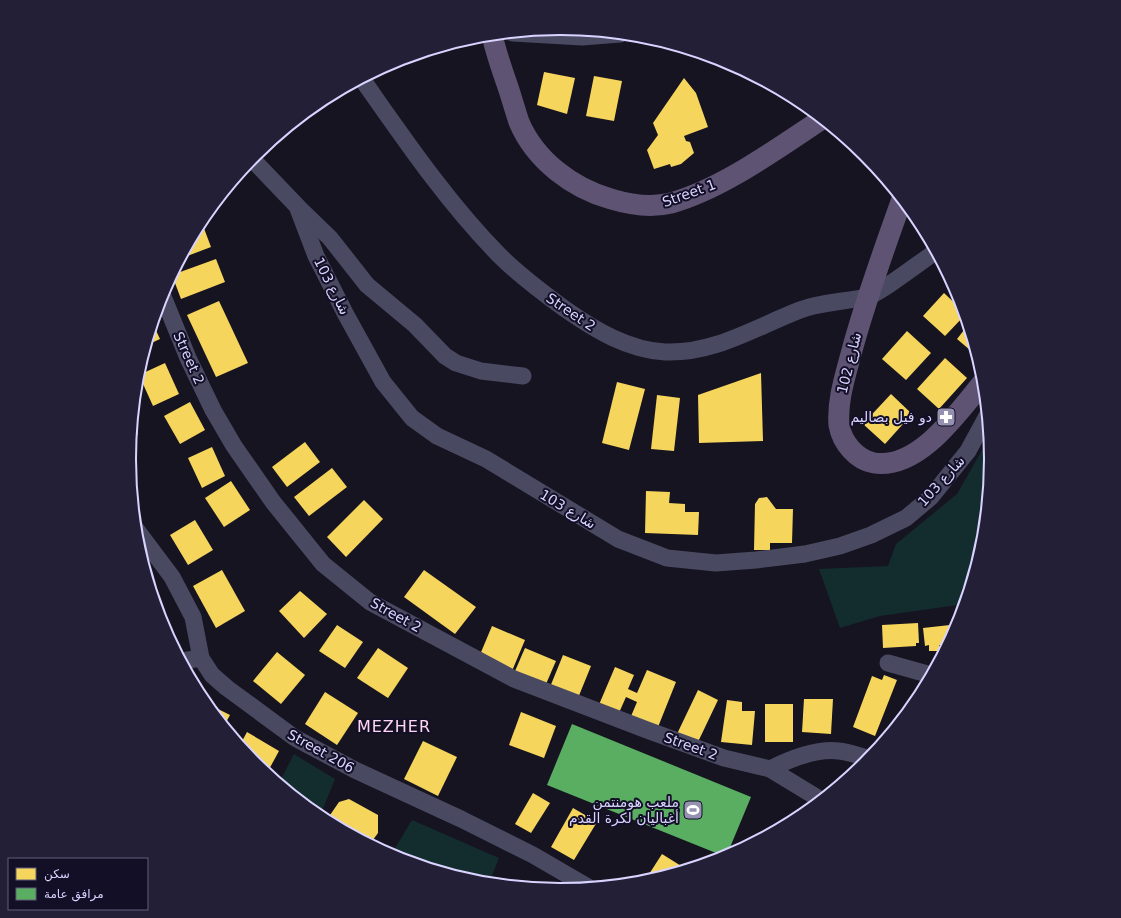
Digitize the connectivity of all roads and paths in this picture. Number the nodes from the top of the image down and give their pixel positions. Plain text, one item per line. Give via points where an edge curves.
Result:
1 (552, 35) edge
2 (591, 36) edge
3 (491, 41) edge
4 (365, 83) edge
5 (817, 122) edge
6 (257, 163) edge
7 (900, 205) edge
8 (297, 206) junction
9 (932, 254) edge
10 (868, 297) junction
11 (166, 304) edge
12 (524, 376) dead end
13 (978, 388) edge
14 (983, 423) edge
15 (145, 541) edge
16 (201, 658) junction
17 (187, 660) edge
18 (888, 663) dead end
19 (926, 673) edge
20 (862, 757) edge
21 (770, 768) junction
22 (816, 797) edge
23 (580, 882) edge

1 - 2 street
3 - 5 main road, Street 1 via 520,122 544,160 574,184 596,195 623,202 648,206 671,203 698,193 721,182
4 - 10 street, Street 2 via 457,209 500,256 584,323 612,338 645,349 666,352 708,347 746,334 808,307
6 - 8 street, شارع 103
7 - 10 main road
8 - 12 street via 330,238 367,286 415,325 444,356 481,371
8 - 14 street, شارع 103 via 316,256 345,313 383,382 412,418 437,436 486,459 618,539 667,558 716,564 756,560 805,554 871,535 906,518 931,496 968,451
9 - 10 street
10 - 13 main road, شارع 102 via 843,382 840,410 840,430 848,446 857,456 873,462 886,463 916,453 935,438
11 - 21 street, Street 2 via 188,358 234,446 273,502 323,564 370,602 514,679 724,758
15 - 16 street, Street 206 via 182,594 193,617
16 - 17 street
16 - 23 street, Street 206 via 212,674 227,688 295,738 355,770 533,855
18 - 19 street
20 - 21 street via 838,751 816,752
21 - 22 street

